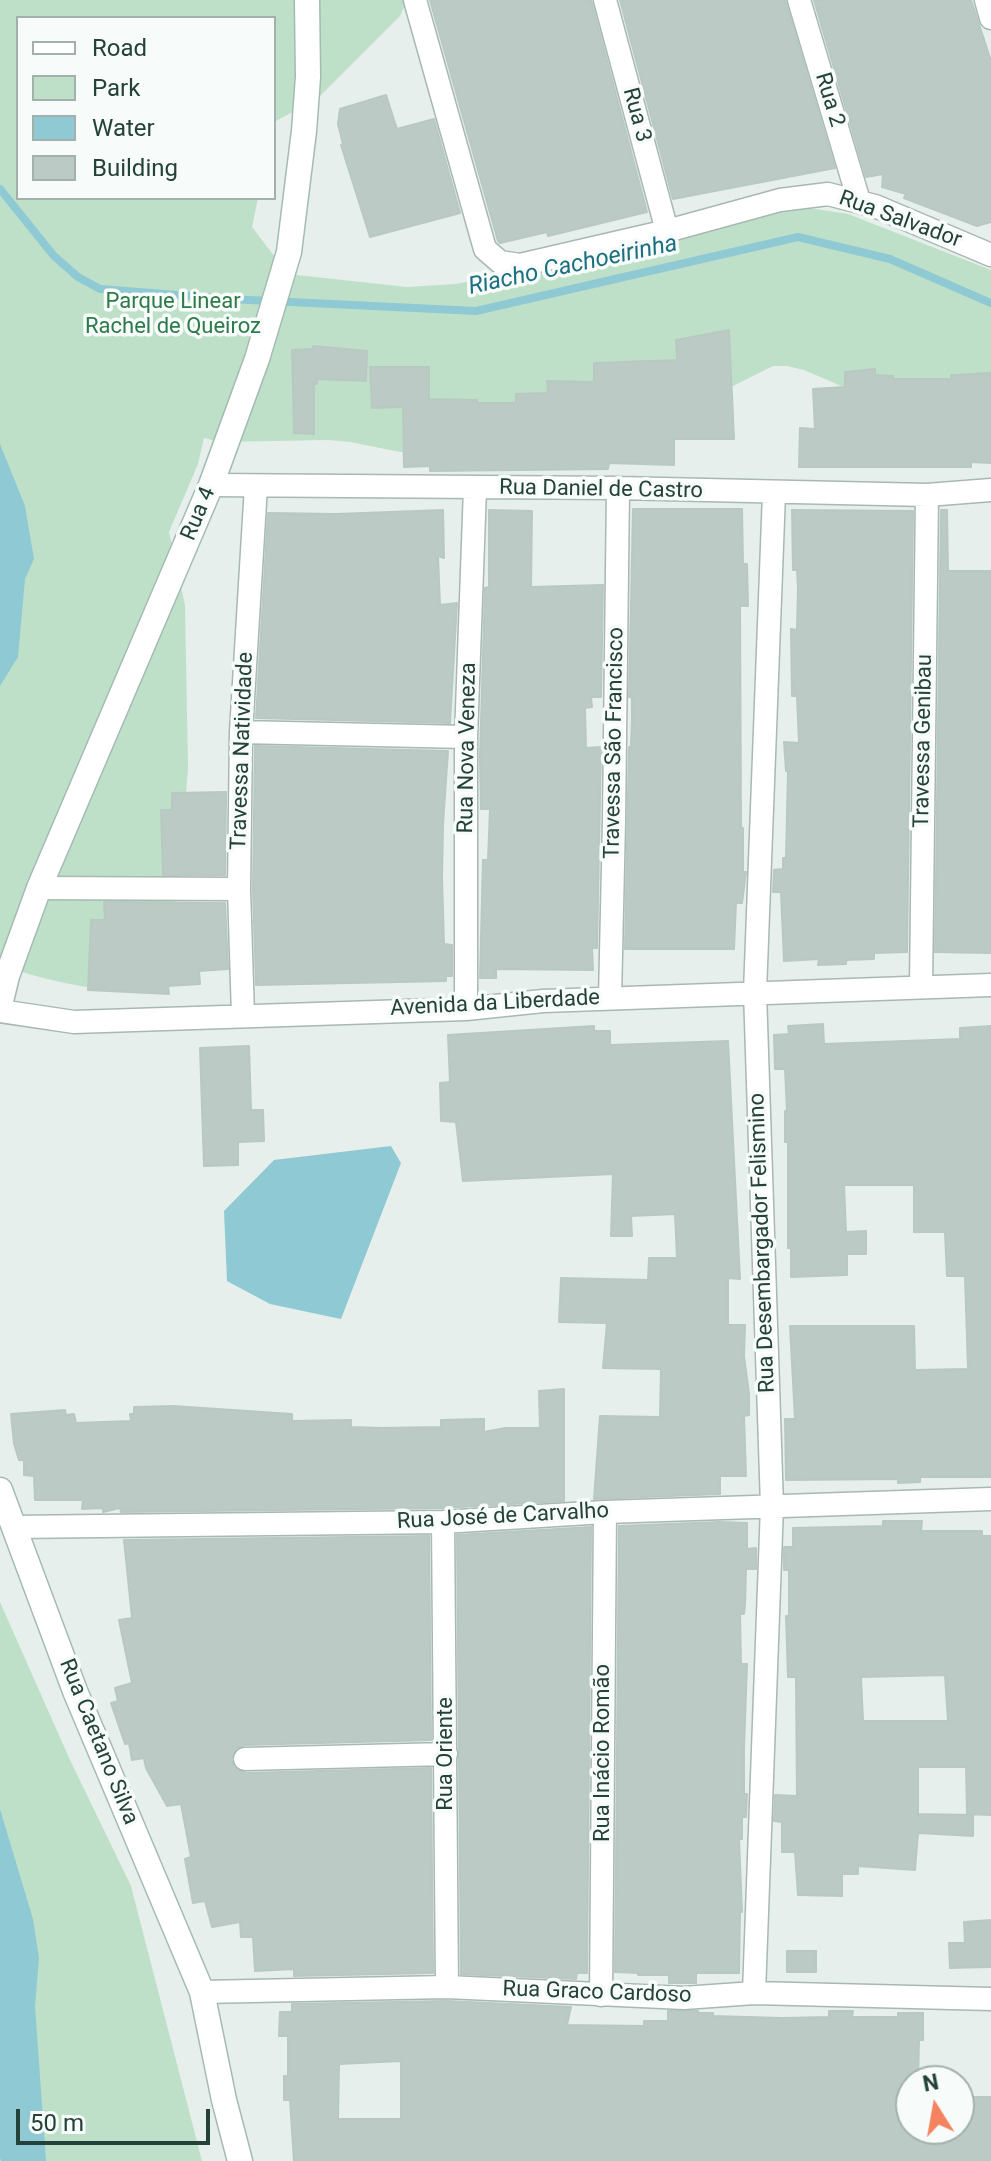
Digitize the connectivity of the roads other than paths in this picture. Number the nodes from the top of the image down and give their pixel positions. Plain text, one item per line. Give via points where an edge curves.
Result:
1 (307, 0) edge
2 (415, 0) edge
3 (605, 0) edge
4 (799, 0) edge
5 (986, 0) edge
6 (991, 18) edge
7 (859, 201) junction
8 (667, 231) junction
9 (991, 255) edge
10 (211, 485) junction
11 (256, 486) junction
12 (475, 488) junction
13 (618, 488) junction
14 (991, 490) edge
15 (774, 493) junction
16 (927, 495) junction
17 (241, 732) junction
18 (466, 737) junction
19 (39, 888) junction
20 (239, 889) junction
21 (991, 985) edge
22 (921, 986) junction
23 (755, 992) junction
24 (610, 998) junction
25 (0, 1008) edge
26 (466, 1009) junction
27 (243, 1016) junction
28 (0, 1490) edge
29 (991, 1499) edge
30 (772, 1506) junction
31 (605, 1512) junction
32 (443, 1522) junction
33 (14, 1527) junction
34 (446, 1754) junction
35 (245, 1759) dead end
36 (447, 1987) junction
37 (202, 1992) junction
38 (754, 1993) junction
39 (601, 1995) junction
40 (991, 1999) edge
41 (240, 2161) edge

1 - 10 main road, Rua 4 via 308,77 289,252
2 - 8 street, Rua Salvador via 485,249 500,262 520,265
3 - 8 street, Rua 3
4 - 7 street, Rua 2
5 - 6 street
7 - 8 street, Rua Salvador via 803,195
7 - 9 street, Rua Salvador
10 - 11 street, Rua Daniel de Castro
10 - 19 main road, Rua 4
11 - 12 street, Rua Daniel de Castro
11 - 17 street, Travessa Natividade
12 - 13 street, Rua Daniel de Castro
12 - 18 street, Rua Nova Veneza
13 - 15 street, Rua Daniel de Castro
13 - 24 street, Travessa São Francisco
14 - 16 street, Rua Daniel de Castro
15 - 16 street, Rua Daniel de Castro
15 - 23 street, Rua Desembargador Felismino
16 - 22 street, Travessa Genibau
17 - 18 street
17 - 20 street, Travessa Natividade
18 - 26 street, Rua Nova Veneza
19 - 20 street
19 - 25 main road, Rua 4
20 - 27 street, Travessa Natividade
21 - 22 street, Avenida da Liberdade
22 - 23 street, Avenida da Liberdade
23 - 24 street, Avenida da Liberdade
23 - 30 street, Rua Desembargador Felismino
24 - 26 street, Avenida da Liberdade
25 - 27 street, Avenida da Liberdade via 74,1022
26 - 27 street, Avenida da Liberdade
28 - 33 main road, Rua Caetano Silva
29 - 30 street, Rua José de Carvalho
30 - 31 street, Rua José de Carvalho
30 - 38 street, Rua Desembargador Felismino
31 - 32 street, Rua José de Carvalho
31 - 39 street, Rua Inácio Romão
32 - 33 street, Rua José de Carvalho
32 - 34 street, Rua Oriente
33 - 37 main road, Rua Caetano Silva via 75,1691
34 - 35 street
34 - 36 street, Rua Oriente
36 - 37 street, Rua Graco Cardoso
36 - 39 street, Rua Graco Cardoso
37 - 41 main road, Rua Caetano Silva
38 - 39 street, Rua Graco Cardoso via 684,1998
38 - 40 street, Rua Graco Cardoso

